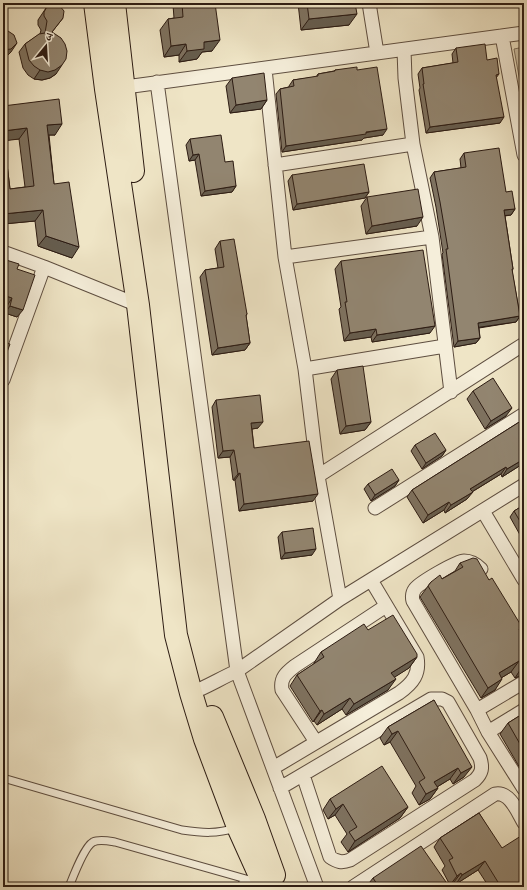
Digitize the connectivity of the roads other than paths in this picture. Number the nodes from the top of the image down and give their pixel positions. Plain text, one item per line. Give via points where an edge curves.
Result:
1 (96, 3) edge
2 (114, 3) edge
3 (369, 3) edge
4 (524, 33) edge
5 (502, 36) junction
6 (404, 50) junction
7 (377, 53) junction
8 (265, 69) junction
9 (157, 82) junction
10 (115, 88) junction
11 (413, 144) junction
12 (524, 155) edge
13 (275, 165) junction
14 (432, 237) junction
15 (3, 252) edge
16 (285, 257) junction
17 (44, 267) junction
18 (138, 305) junction
19 (524, 344) edge
20 (9, 346) edge
21 (445, 346) junction
22 (305, 369) junction
23 (3, 380) edge
24 (451, 392) junction
25 (524, 414) edge
26 (318, 476) junction
27 (524, 485) edge
28 (169, 500) junction
29 (375, 508) dead end
30 (483, 511) junction
31 (486, 577) edge
32 (371, 580) junction
33 (524, 580) edge
34 (340, 599) junction
35 (386, 606) junction
36 (237, 671) junction
37 (524, 682) edge
38 (197, 691) junction
39 (477, 710) junction
40 (524, 710) edge
41 (488, 732) junction
42 (316, 742) junction
43 (273, 768) junction
44 (303, 775) junction
45 (3, 778) edge
46 (280, 788) junction
47 (524, 789) edge
48 (524, 823) edge
49 (238, 827) junction
50 (418, 843) junction
51 (425, 856) edge
52 (262, 884) edge
53 (68, 887) edge
54 (317, 887) edge
55 (353, 887) edge

1 - 10 highway
2 - 10 highway
3 - 7 street
4 - 5 street
5 - 6 street
5 - 12 street
6 - 7 street
6 - 11 street
7 - 8 street
8 - 9 street
8 - 13 street
9 - 10 street
9 - 36 street
10 - 18 highway
10 - 28 highway
11 - 13 street
11 - 14 street
13 - 16 street
14 - 16 street
14 - 21 street
15 - 17 street
16 - 22 street
17 - 18 street
17 - 20 street
18 - 28 highway via 145,371
19 - 24 street
20 - 23 street
21 - 22 street
21 - 24 street
22 - 26 street
24 - 26 street
25 - 29 street
26 - 34 street
27 - 30 street
28 - 38 highway via 176,635
30 - 32 street
30 - 33 street
31 - 39 street via 477,566 465,561 419,585 412,595 413,602
32 - 34 street
32 - 35 street
34 - 36 street
35 - 42 street via 417,656 418,670 415,676 400,693
35 - 42 street via 295,666 282,679 282,690
36 - 38 street
36 - 43 street
37 - 39 street
38 - 49 highway via 205,739
38 - 52 highway via 208,706 254,819
39 - 41 street
40 - 41 street
41 - 47 street
42 - 43 street
43 - 46 street
44 - 44 street via 436,698 448,702 482,763 481,772 475,780 344,862 330,857
44 - 46 street
45 - 49 lane via 182,830 214,833
46 - 54 street
48 - 50 street via 507,797 499,793
49 - 52 highway
50 - 51 street
50 - 55 street
52 - 53 lane via 104,841 93,842 86,850

